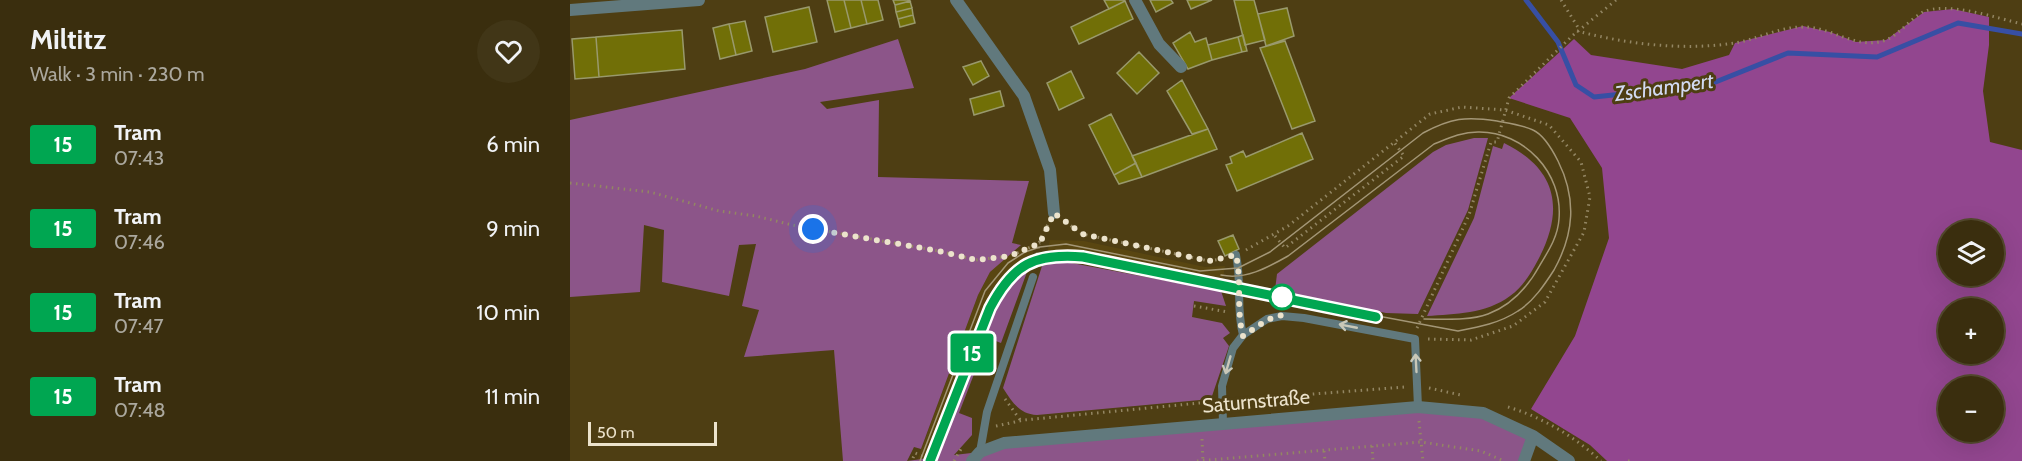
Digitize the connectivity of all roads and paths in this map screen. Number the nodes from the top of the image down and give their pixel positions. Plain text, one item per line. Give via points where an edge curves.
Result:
1 (699, 0) edge
2 (956, 0) edge
3 (1135, 0) edge
4 (1561, 0) edge
5 (1616, 0) edge
6 (570, 10) edge
7 (2022, 24) edge
8 (1578, 30) junction
9 (1181, 67) dead end
10 (1505, 110) junction
11 (1394, 142) junction
12 (570, 183) edge
13 (1054, 213) junction
14 (1275, 236) junction
15 (1040, 243) junction
16 (1236, 255) junction
17 (1033, 277) joint
18 (1194, 306) dead end
19 (1237, 314) junction
20 (1243, 336) junction
21 (1414, 339) junction
22 (996, 386) junction
23 (1417, 386) junction
24 (1222, 401) junction
25 (1418, 407) junction
26 (1021, 420) junction
27 (1223, 423) junction
28 (1201, 425) junction
29 (983, 431) junction
30 (1533, 436) junction
31 (1024, 441) junction
32 (1421, 442) junction
33 (1372, 446) junction
34 (1324, 450) junction
35 (1280, 454) junction
36 (976, 456) edge
37 (913, 458) dead end
38 (1232, 459) edge
39 (935, 461) edge
40 (1197, 461) edge
41 (1203, 461) edge
42 (1280, 461) edge
43 (1325, 461) edge
44 (1373, 461) edge
45 (1423, 461) edge
46 (1504, 461) edge
47 (1524, 461) edge
48 (1569, 461) edge
49 (1628, 461) edge
50 (1634, 461) edge

1 - 6 street
2 - 13 street via 1024,96 1050,170
3 - 9 street via 1159,44
4 - 8 path
5 - 8 path
7 - 8 path via 1953,9 1924,12 1886,40 1856,42 1803,26 1735,43 1651,46 1618,42
8 - 10 path via 1509,98
10 - 11 path via 1462,107 1430,114
10 - 21 path via 1469,215
10 - 21 path via 1549,125 1581,162 1590,197 1584,232 1545,302 1513,326 1472,339
11 - 14 path
11 - 14 path via 1404,156 1285,248
12 - 15 path via 650,192 718,211 976,260 1010,256
13 - 15 path
13 - 16 path via 1082,234 1209,261
14 - 16 path
15 - 17 path
16 - 19 lane via 1240,278
17 - 22 lane
18 - 19 path
19 - 20 lane
21 -> 20 lane via 1282,315 1260,323
20 -> 24 lane via 1233,348 1222,386
23 -> 21 lane
22 - 26 path
22 - 29 lane
23 - 24 path
23 - 25 lane
24 - 26 path
24 - 27 lane
25 - 27 street, Saturnstraße
25 - 30 street, Saturnstraße via 1483,414
25 - 32 path
26 - 29 path
26 - 31 path
27 - 28 street, Saturnstraße
28 - 31 street, Saturnstraße
28 - 41 path
29 - 36 lane
30 - 47 street
30 - 48 street, Saturnstraße
31 - 36 street, Saturnstraße via 1004,443
32 - 33 path
32 - 45 path
32 - 46 path via 1481,452
33 - 34 path
33 - 44 path
34 - 35 path
34 - 43 path
35 - 38 path
35 - 42 path
37 - 39 path via 915,453
38 - 41 path
40 - 41 path
49 - 50 path

